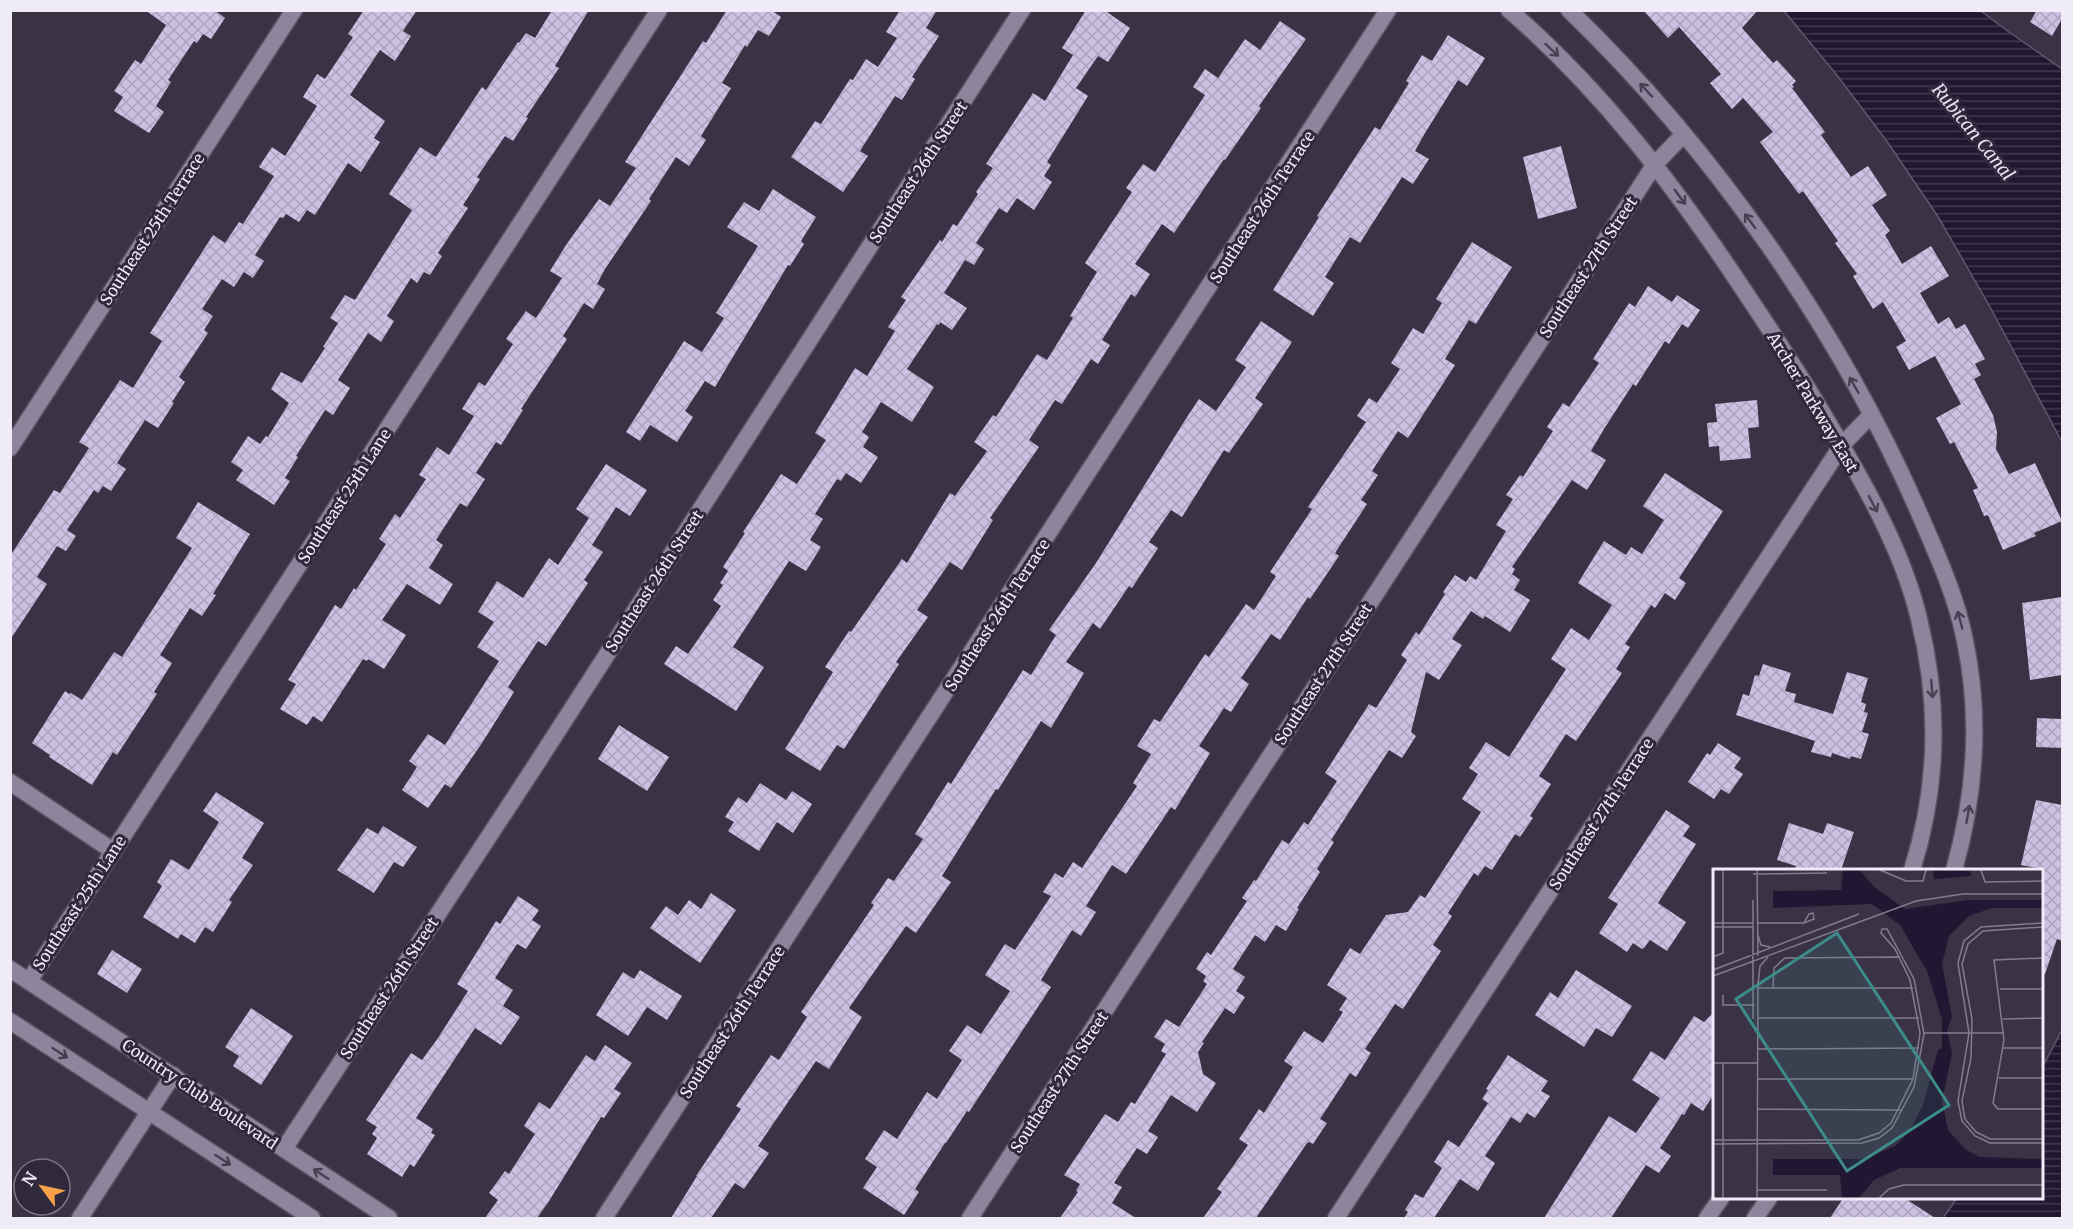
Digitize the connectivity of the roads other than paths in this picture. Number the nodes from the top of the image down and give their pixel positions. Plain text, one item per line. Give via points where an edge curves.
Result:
1 (294, 10) edge
2 (660, 10) edge
3 (1022, 10) edge
4 (1388, 10) edge
5 (1509, 10) edge
6 (1569, 10) edge
7 (1683, 135) junction
8 (1655, 164) junction
9 (1871, 415) junction
10 (1842, 445) junction
11 (10, 448) edge
12 (10, 783) edge
13 (112, 851) junction
14 (1912, 869) edge
15 (1954, 869) edge
16 (10, 969) edge
17 (29, 981) junction
18 (10, 1021) edge
19 (173, 1075) junction
20 (149, 1111) junction
21 (284, 1149) junction
22 (1720, 1199) edge
23 (1768, 1199) edge
24 (80, 1218) edge
25 (312, 1218) edge
26 (389, 1218) edge
27 (604, 1218) edge
28 (970, 1218) edge
29 (1336, 1218) edge
30 (1707, 1218) edge
31 (1755, 1218) edge

1 - 11 street, Southeast 25th Terrace
2 - 13 street, Southeast 25th Lane
3 - 21 street, Southeast 26th Street
4 - 27 street, Southeast 26th Terrace
5 -> 8 street, Archer Parkway East via 1563,61
7 -> 6 street via 1658,103
7 - 8 street, Southeast 27th Street
9 -> 7 street via 1785,270
8 -> 10 street, Archer Parkway East via 1797,370
8 - 28 street, Southeast 27th Street
9 - 10 street, Southeast 27th Terrace
15 -> 9 street via 1973,770 1972,695 1965,640 1938,557
10 -> 14 street, Archer Parkway East via 1899,557 1919,618 1932,681 1934,746 1927,813
10 - 29 street, Southeast 27th Terrace
12 - 13 street
13 - 17 street, Southeast 25th Lane
16 - 17 street, Country Club Boulevard
17 - 19 street, Country Club Boulevard
18 -> 20 street
19 - 20 street
19 - 21 street, Country Club Boulevard
20 - 24 street
20 -> 25 street
26 -> 21 street, Country Club Boulevard
22 - 30 street
23 - 31 street

